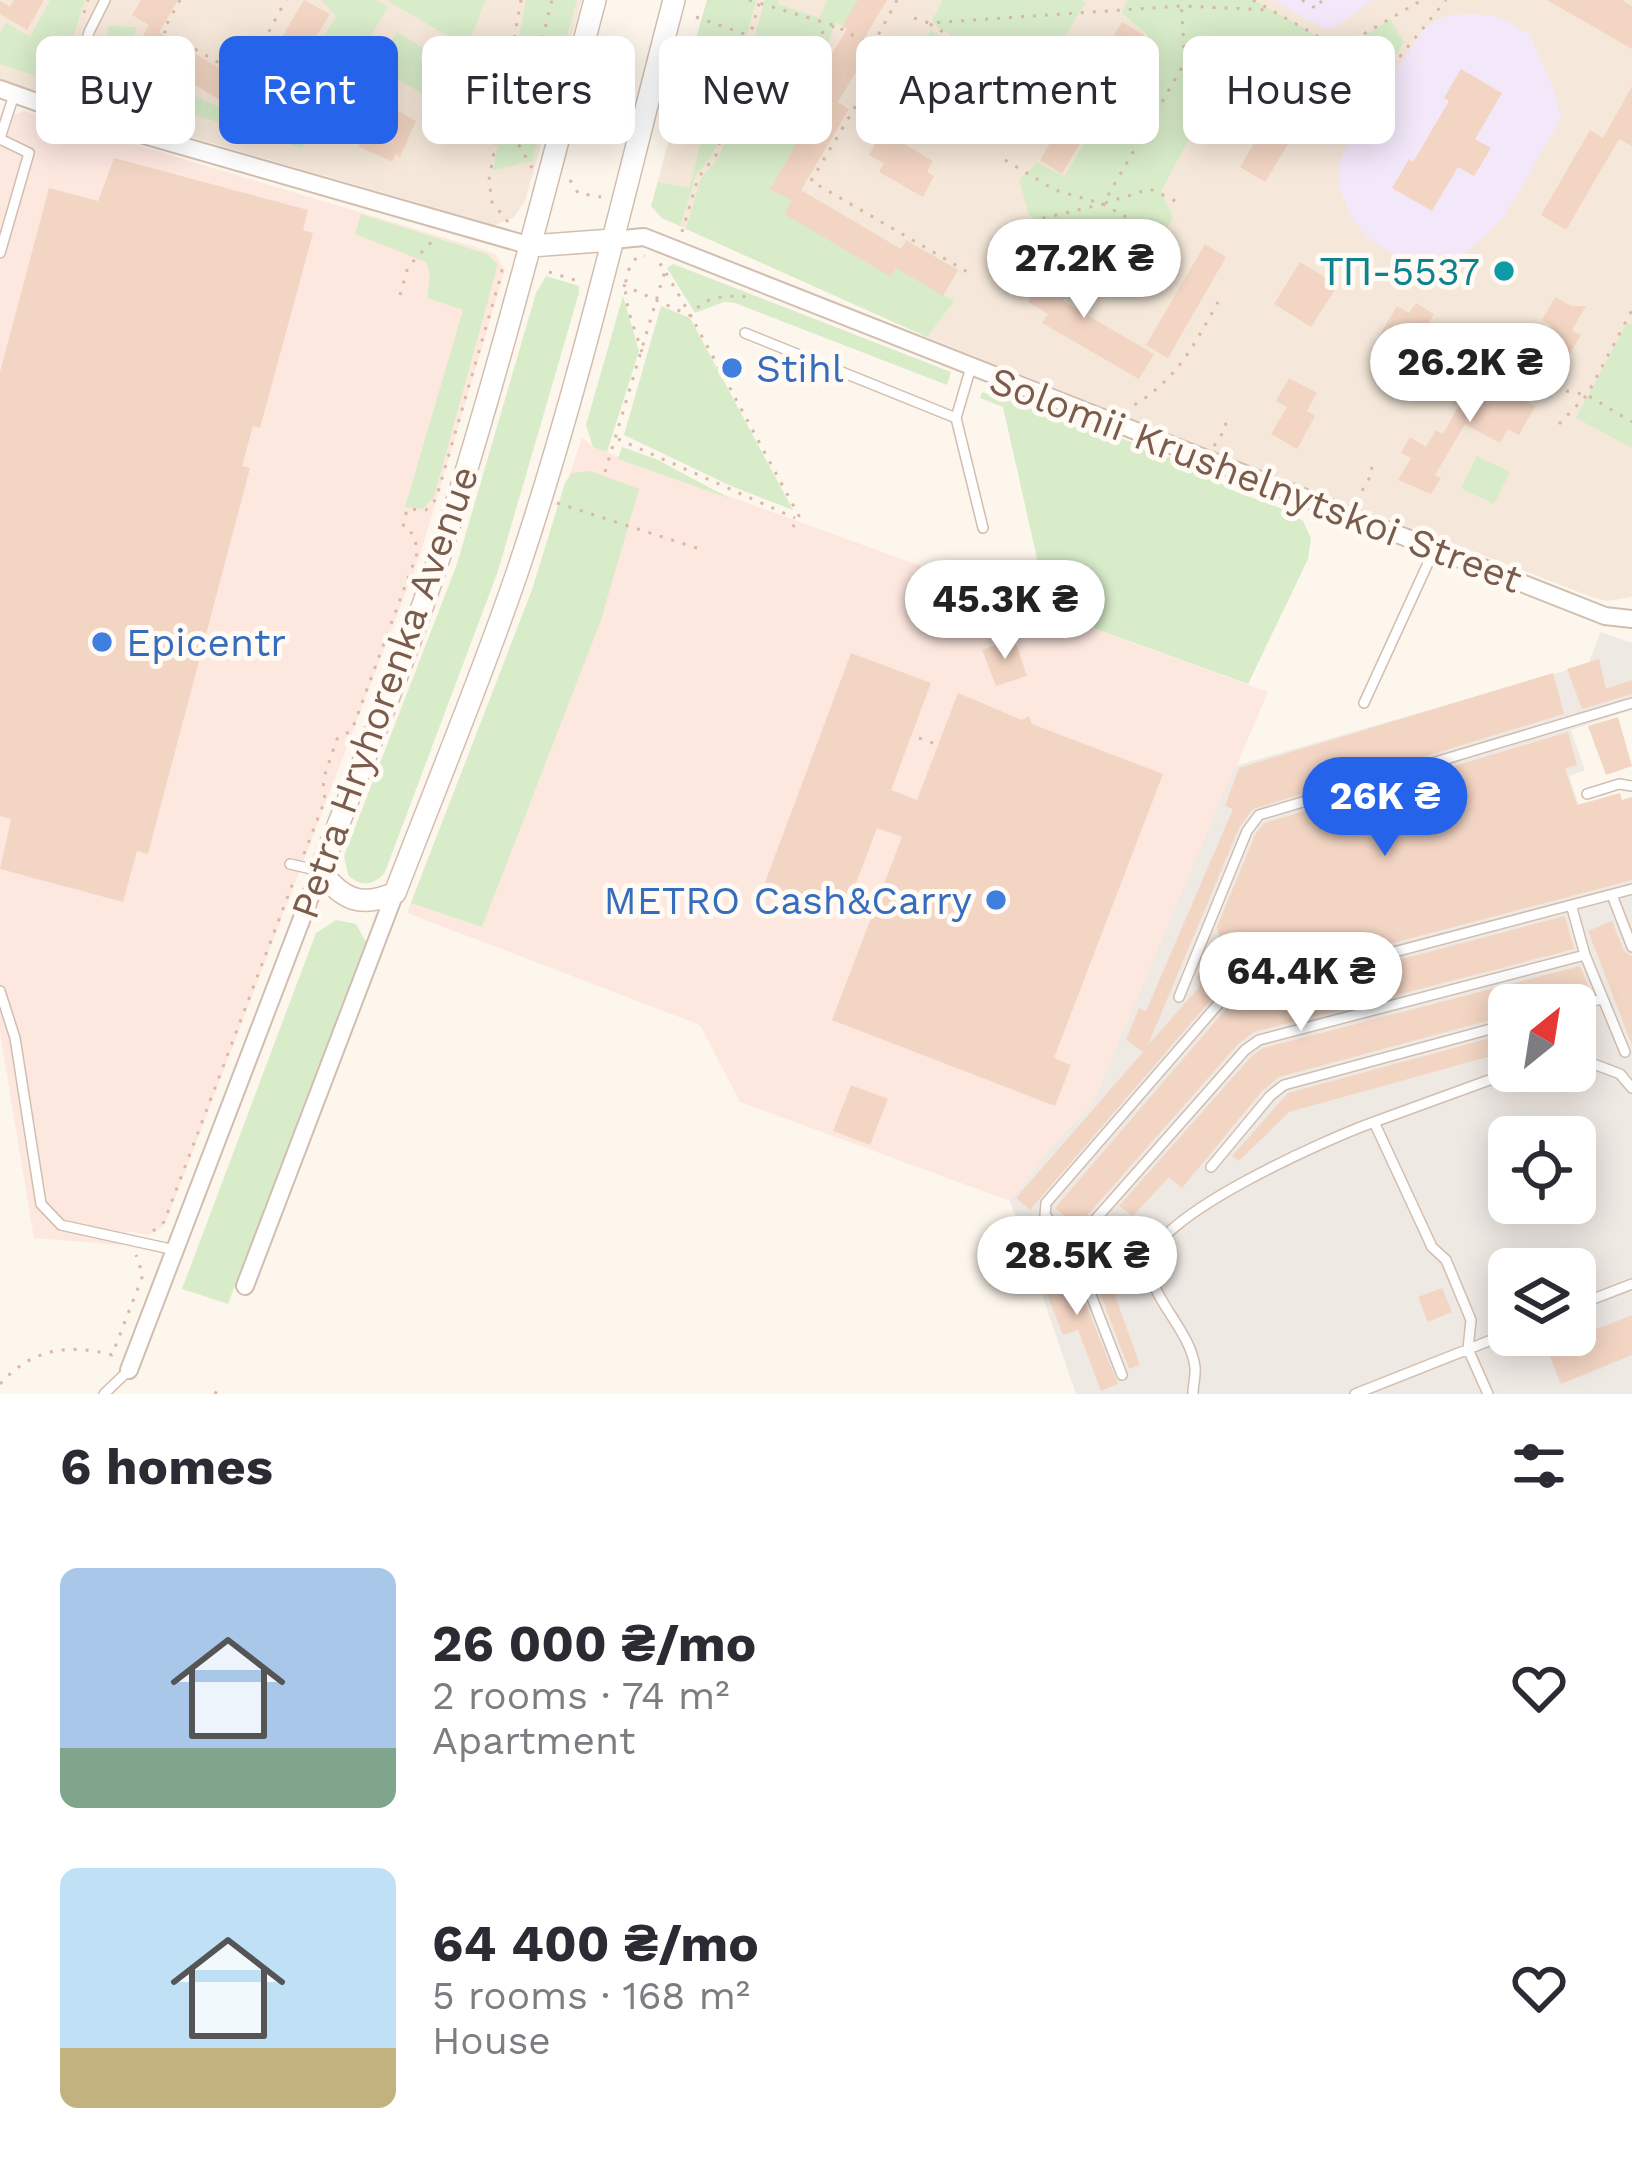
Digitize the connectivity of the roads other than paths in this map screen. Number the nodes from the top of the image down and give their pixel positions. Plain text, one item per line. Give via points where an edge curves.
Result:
1 (104, 0) edge
2 (595, 0) edge
3 (674, 0) edge
4 (88, 36) edge
5 (7, 92) edge
6 (36, 102) edge
7 (0, 138) edge
8 (178, 144) edge
9 (612, 240) junction
10 (531, 246) junction
11 (0, 253) edge
12 (745, 334) dead end
13 (971, 367) junction
14 (956, 418) junction
15 (983, 528) dead end
16 (1436, 548) junction
17 (1632, 609) edge
18 (1605, 616) junction
19 (1632, 620) edge
20 (1364, 703) dead end
21 (1632, 704) edge
22 (1632, 786) edge
23 (1587, 794) dead end
24 (290, 864) dead end
25 (320, 872) junction
26 (1632, 890) edge
27 (395, 893) junction
28 (1612, 896) junction
29 (1572, 908) junction
30 (1632, 947) edge
31 (1585, 956) junction
32 (0, 991) edge
33 (1179, 997) dead end
34 (1602, 999) junction
35 (1596, 1001) edge
36 (1488, 1030) edge
37 (1625, 1052) dead end
38 (1596, 1065) edge
39 (1488, 1080) edge
40 (1632, 1088) edge
41 (1374, 1122) junction
42 (1211, 1167) dead end
43 (1072, 1246) junction
44 (175, 1250) junction
45 (1632, 1284) edge
46 (245, 1286) dead end
47 (1596, 1298) edge
48 (1488, 1341) edge
49 (1468, 1349) junction
50 (129, 1370) joint
51 (1122, 1375) dead end
52 (104, 1394) edge
53 (1193, 1394) edge
54 (1355, 1394) edge
55 (1488, 1394) edge

1 - 4 lane
2 - 10 street, Petra Hryhorenka Avenue
3 - 9 street, Petra Hryhorenka Avenue
5 - 6 street
5 - 7 lane
7 - 11 lane via 29,153
8 - 10 street
9 - 10 street
9 - 13 street, Solomii Krushelnytskoi Street via 644,237
9 - 27 street, Petra Hryhorenka Avenue via 541,497
10 - 25 street, Petra Hryhorenka Avenue via 438,560
12 - 14 lane
13 - 14 lane
13 - 16 street, Solomii Krushelnytskoi Street
14 - 15 lane
16 - 18 street, Solomii Krushelnytskoi Street
16 - 20 lane
17 - 18 street
18 - 19 street, Solomii Krushelnytskoi Street
21 - 33 lane via 1259,815
22 - 23 lane
24 - 25 lane
25 - 27 street via 357,902
25 - 44 street, Petra Hryhorenka Avenue
26 - 28 lane
27 - 46 street
28 - 29 lane
28 - 30 lane
29 - 31 lane
29 - 43 lane via 1220,1002 1046,1203 1052,1227
31 - 34 lane
31 - 43 lane via 1259,1040
32 - 44 lane via 45,1211 61,1225
34 - 35 lane
34 - 37 lane
36 - 42 lane via 1284,1085
38 - 40 lane
39 - 41 lane
41 - 49 lane via 1471,1320
41 - 53 lane via 1258,1175 1168,1229 1152,1248 1150,1275 1196,1370
43 - 51 lane
44 - 50 street, Petra Hryhorenka Avenue
45 - 47 lane
48 - 49 lane
49 - 54 lane
49 - 55 lane
50 - 52 lane

